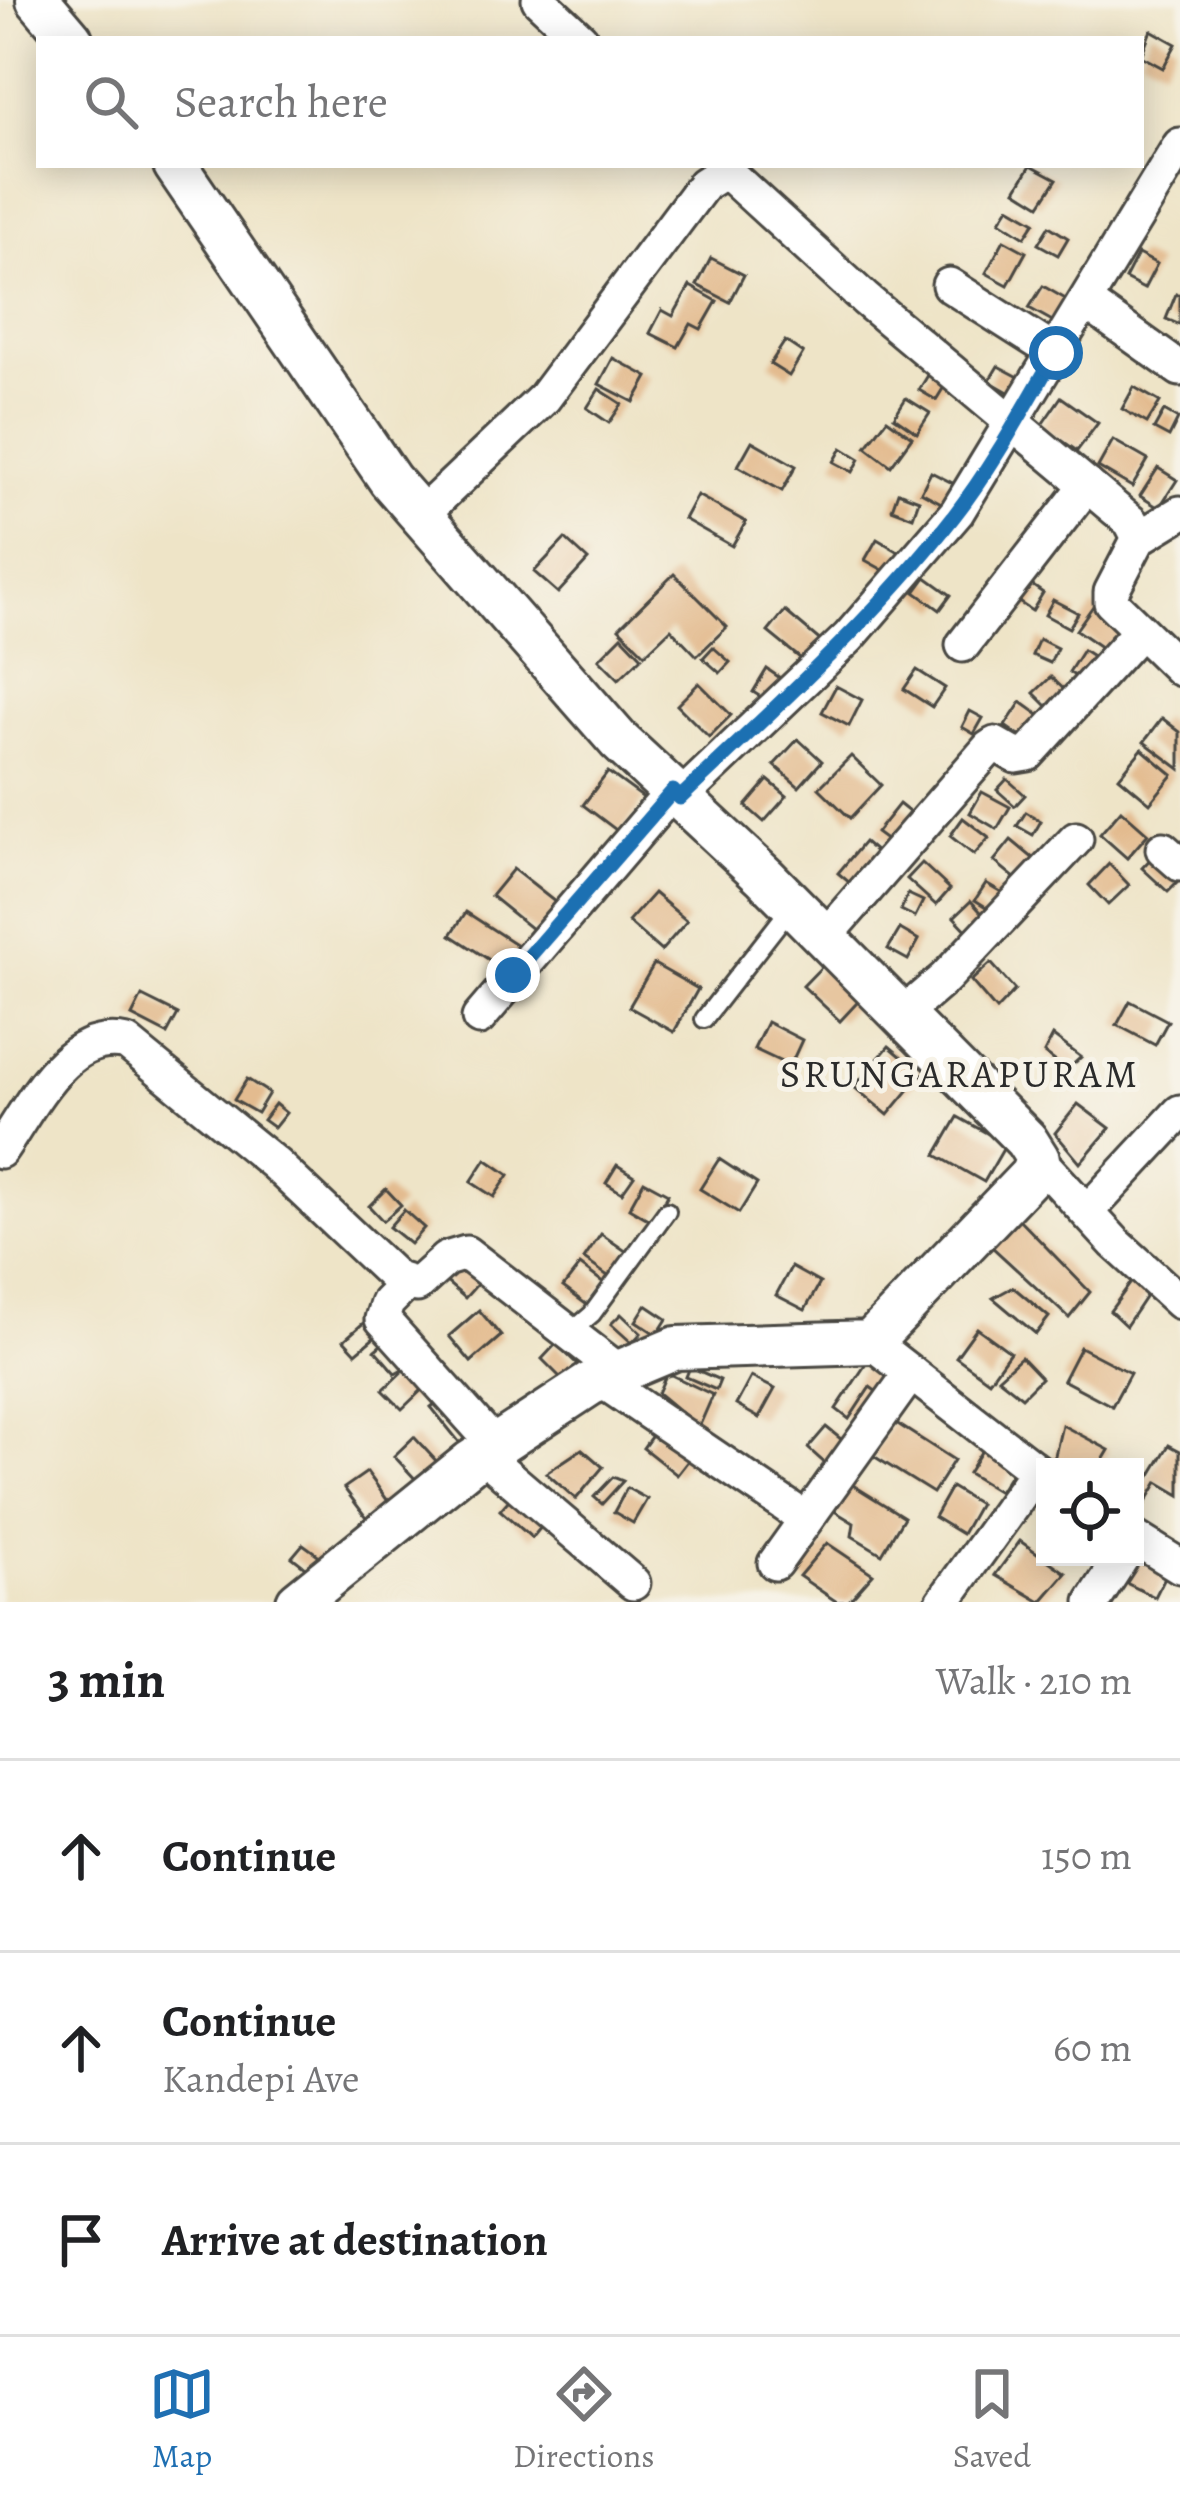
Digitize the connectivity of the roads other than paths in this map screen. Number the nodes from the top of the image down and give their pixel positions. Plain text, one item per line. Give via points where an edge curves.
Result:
1 (38, 0) edge
2 (539, 0) edge
3 (68, 36) edge
4 (578, 36) edge
5 (1180, 145) edge
6 (177, 168) edge
7 (726, 171) edge
8 (1146, 171) edge
9 (949, 285) dead end
10 (1086, 302) junction
11 (1056, 353) junction
12 (1180, 369) edge
13 (1014, 424) junction
14 (1088, 485) junction
15 (1180, 513) edge
16 (421, 515) junction
17 (1139, 538) junction
18 (1140, 632) junction
19 (963, 646) dead end
20 (1180, 669) edge
21 (677, 794) junction
22 (1076, 838) dead end
23 (793, 905) junction
24 (825, 937) junction
25 (902, 1015) junction
26 (479, 1018) dead end
27 (704, 1018) dead end
28 (1180, 1112) edge
29 (0, 1151) edge
30 (1038, 1159) junction
31 (667, 1211) dead end
32 (1087, 1212) junction
33 (406, 1285) junction
34 (1180, 1303) edge
35 (571, 1332) junction
36 (871, 1342) junction
37 (910, 1373) junction
38 (611, 1376) junction
39 (489, 1450) junction
40 (1036, 1470) edge
41 (1036, 1481) edge
42 (806, 1519) junction
43 (1144, 1544) edge
44 (775, 1563) dead end
45 (1116, 1566) edge
46 (1180, 1566) edge
47 (633, 1583) dead end
48 (298, 1602) edge
49 (943, 1602) edge
50 (1093, 1602) edge

1 - 3 street
2 - 4 street
5 - 8 street
6 - 16 street
7 - 13 street
7 - 16 street via 704,184 544,398
8 - 10 street
9 - 11 street
10 - 11 street
10 - 12 street
11 - 13 street
13 - 14 street
13 - 21 street via 904,578
14 - 17 street
14 - 19 street
15 - 17 street
16 - 21 street via 619,741
17 - 18 street via 1111,592
18 - 20 street
18 - 24 street via 1028,754 989,748
21 - 23 street
21 - 26 street
22 - 25 street
23 - 24 street
23 - 27 lane
24 - 25 street
25 - 30 street
28 - 32 street
29 - 33 street via 77,1050 110,1039 127,1043
30 - 32 street
30 - 36 street
31 - 35 lane
32 - 34 street
33 - 35 street via 466,1253
33 - 39 street via 382,1319
35 - 38 street
36 - 37 street
36 - 38 street via 676,1348
37 - 40 street
37 - 42 street
38 - 39 street
38 - 42 street
39 - 47 street
39 - 48 street
41 - 49 street
42 - 44 street
43 - 46 street
45 - 50 street

